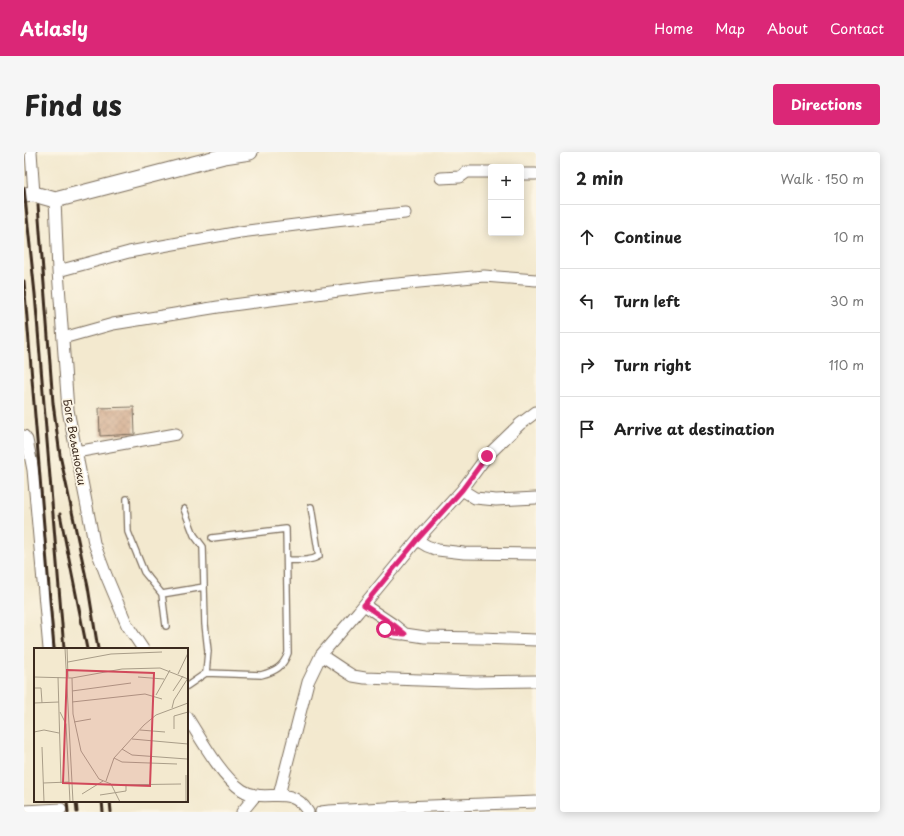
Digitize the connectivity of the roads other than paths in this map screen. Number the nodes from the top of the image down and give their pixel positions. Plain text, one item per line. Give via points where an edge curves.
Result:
1 (31, 152) edge
2 (250, 152) edge
3 (488, 172) edge
4 (524, 174) edge
5 (536, 174) edge
6 (441, 178) dead end
7 (29, 195) edge
8 (55, 200) junction
9 (405, 213) dead end
10 (58, 271) junction
11 (536, 280) edge
12 (63, 338) junction
13 (536, 412) edge
14 (176, 434) dead end
15 (24, 436) edge
16 (76, 452) junction
17 (462, 490) junction
18 (536, 498) edge
19 (127, 499) dead end
20 (311, 507) dead end
21 (184, 509) dead end
22 (212, 538) dead end
23 (417, 540) junction
24 (536, 554) edge
25 (287, 560) junction
26 (204, 587) junction
27 (162, 594) junction
28 (364, 605) junction
29 (166, 626) dead end
30 (385, 629) dead end
31 (405, 634) junction
32 (536, 640) edge
33 (49, 648) edge
34 (141, 648) edge
35 (320, 655) junction
36 (206, 673) junction
37 (536, 681) edge
38 (188, 685) edge
39 (188, 719) edge
40 (257, 795) junction
41 (280, 795) junction
42 (536, 802) edge
43 (61, 807) edge
44 (396, 810) edge
45 (24, 811) edge
46 (242, 812) edge
47 (308, 812) edge
48 (322, 812) edge

1 - 7 street
2 - 8 main road via 224,156
3 - 6 street via 467,172 460,177
4 - 5 street
7 - 8 main road
8 - 10 street, Боге Вељаноски
9 - 10 street via 240,232 129,252
10 - 12 street, Боге Вељаноски
11 - 12 street via 484,276 376,286 113,324
12 - 16 street, Боге Вељаноски via 68,410
13 - 17 street via 487,456
14 - 16 street
15 - 33 street via 33,470
16 - 34 street, Боге Вељаноски via 94,543 127,625
17 - 18 street via 475,498
17 - 23 street
19 - 27 lane via 128,532 144,572
20 - 25 lane via 319,556 310,560
21 - 26 lane via 194,536 203,547
22 - 25 lane via 286,529
23 - 24 street via 438,550
23 - 28 street
25 - 36 lane via 288,652 284,661 269,673 261,675
26 - 27 lane
26 - 36 lane via 208,650
27 - 29 lane
28 - 31 street
28 - 35 street
30 - 31 street
31 - 32 street via 425,637
35 - 37 street via 353,676 365,678 475,682
35 - 41 street via 308,682
36 - 38 lane
39 - 40 street via 219,767 242,790
40 - 41 street
40 - 46 street
41 - 47 street via 294,797
42 - 44 street
43 - 45 street
44 - 48 street

